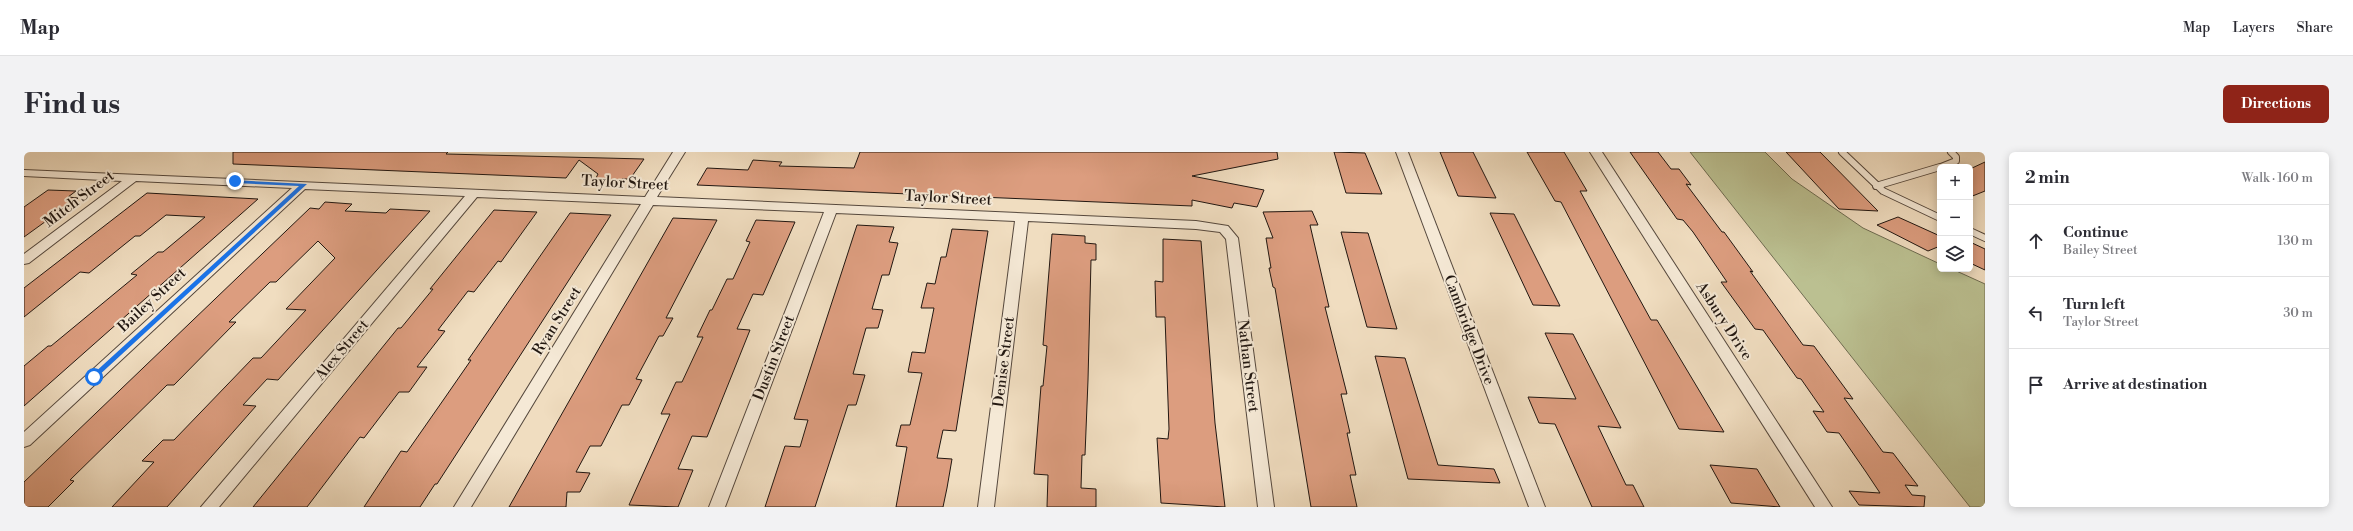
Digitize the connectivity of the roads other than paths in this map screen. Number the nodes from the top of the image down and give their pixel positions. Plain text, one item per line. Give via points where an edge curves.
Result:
1 (679, 152) edge
2 (1402, 152) edge
3 (1596, 152) edge
4 (1842, 152) edge
5 (1951, 152) edge
6 (1948, 164) edge
7 (1937, 168) edge
8 (24, 173) edge
9 (134, 177) junction
10 (304, 184) junction
11 (1876, 186) junction
12 (476, 192) junction
13 (651, 200) junction
14 (831, 209) junction
15 (1022, 217) junction
16 (1937, 217) edge
17 (1224, 229) joint
18 (1973, 232) edge
19 (1985, 238) edge
20 (24, 260) edge
21 (24, 441) edge
22 (209, 507) edge
23 (462, 507) edge
24 (717, 507) edge
25 (986, 507) edge
26 (1266, 507) edge
27 (1537, 507) edge
28 (1824, 507) edge

1 - 13 street, Ryan Street
2 - 27 street, Cambridge Drive
3 - 28 street, Asbury Drive
4 - 11 lane
5 - 6 lane via 1956,161
7 - 11 lane
8 - 9 street, Taylor Street
9 - 10 street, Taylor Street
9 - 20 street, Mitch Street
10 - 12 street, Taylor Street
10 - 21 street, Bailey Street
11 - 16 lane via 1897,199
12 - 13 street, Taylor Street
12 - 22 street, Alex Street
13 - 14 street, Taylor Street
13 - 23 street, Ryan Street
14 - 15 street, Taylor Street
14 - 24 street, Dustin Street
15 - 17 street, Taylor Street via 1213,226
15 - 25 street, Denise Street
17 - 26 street, Nathan Street via 1232,238
18 - 19 lane

